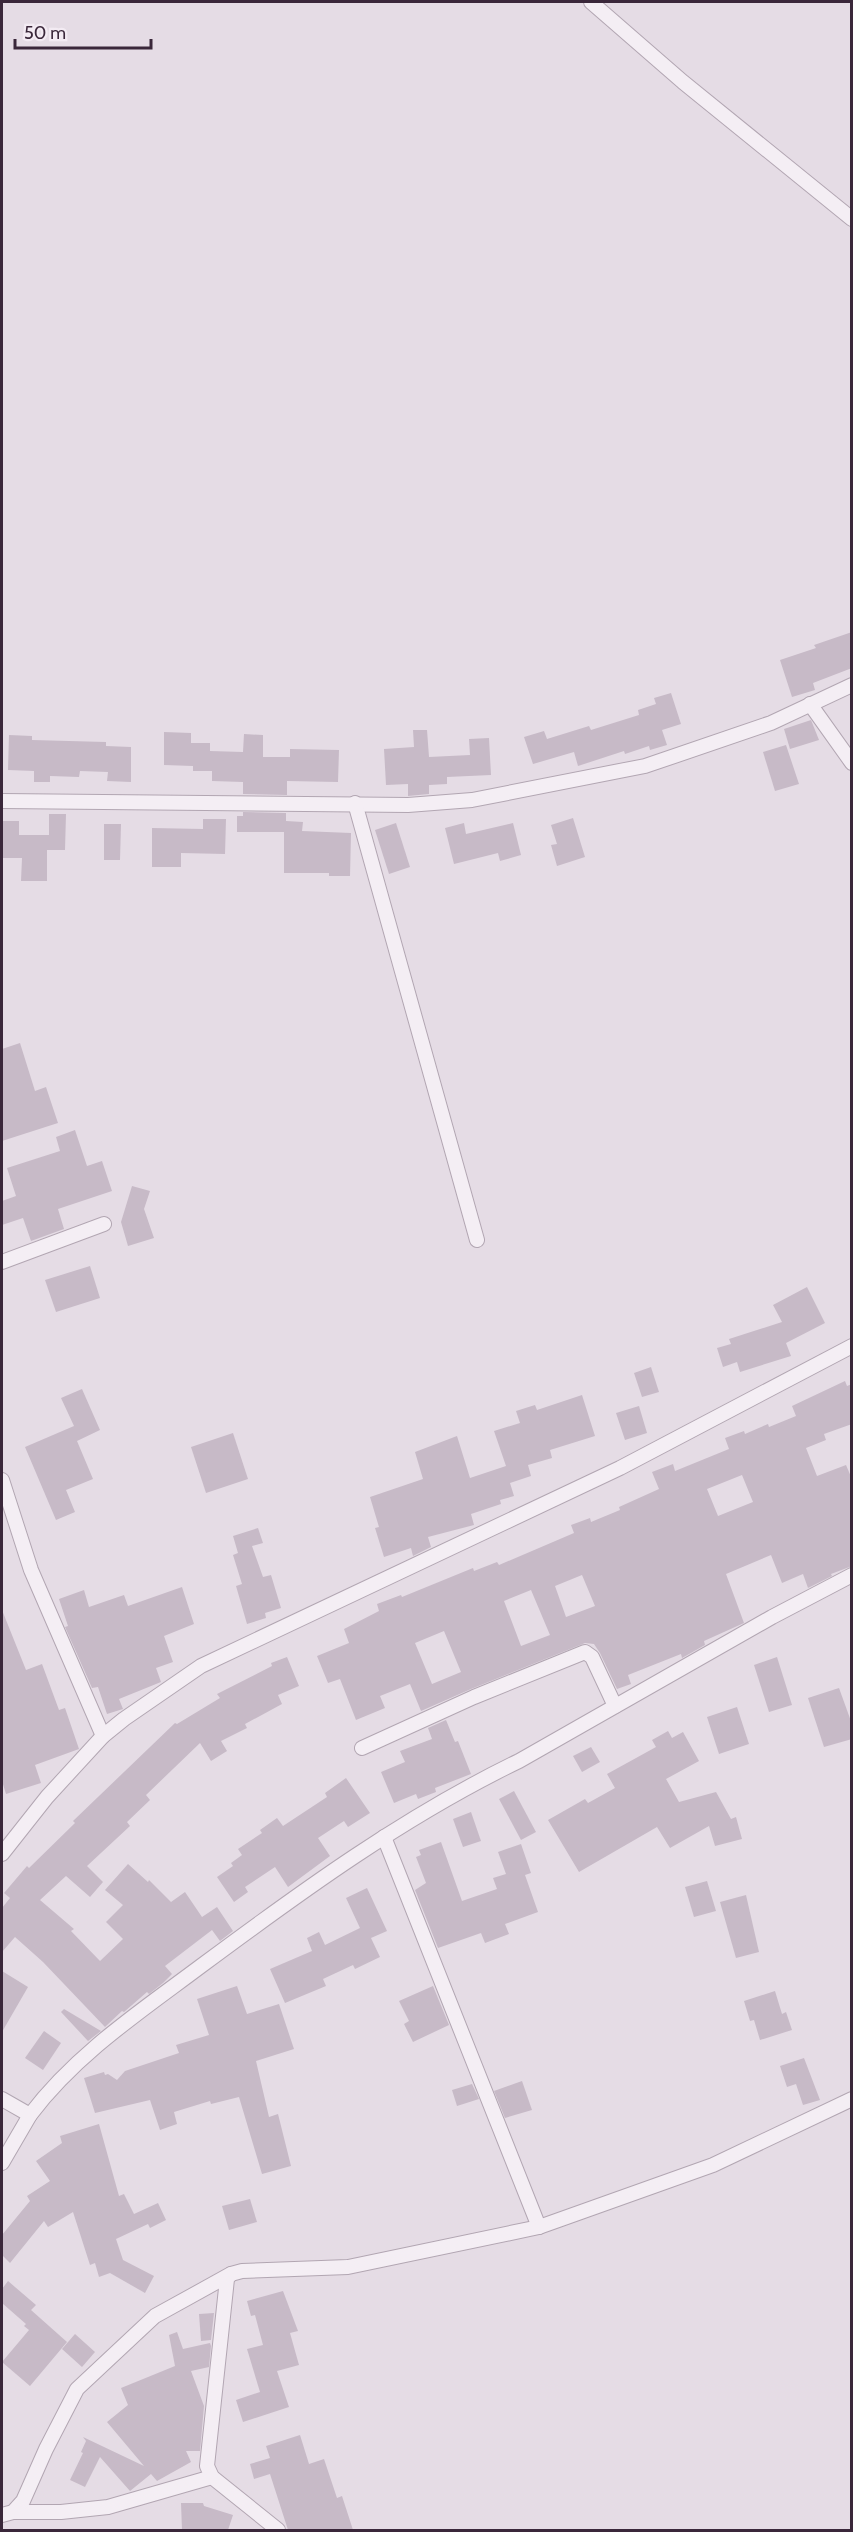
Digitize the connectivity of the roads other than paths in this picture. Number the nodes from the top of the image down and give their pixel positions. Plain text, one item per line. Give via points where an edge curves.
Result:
1 (591, 2) edge
2 (852, 219) edge
3 (852, 685) edge
4 (810, 704) junction
5 (852, 763) edge
6 (2, 801) edge
7 (355, 803) junction
8 (104, 1224) dead end
9 (477, 1240) dead end
10 (2, 1262) edge
11 (852, 1346) edge
12 (2, 1480) edge
13 (852, 1575) edge
14 (615, 1706) junction
15 (103, 1736) junction
16 (362, 1748) dead end
17 (384, 1837) junction
18 (2, 1854) edge
19 (2, 2099) edge
20 (852, 2099) edge
21 (30, 2115) junction
22 (2, 2163) edge
23 (539, 2227) junction
24 (231, 2274) junction
25 (212, 2477) junction
26 (7, 2513) edge
27 (279, 2530) edge

1 - 2 street
3 - 4 street
4 - 5 street
4 - 7 street via 771,723 645,766 472,800 408,805
6 - 7 street
7 - 9 street
8 - 10 street
11 - 15 street via 620,1468 201,1666
12 - 15 street via 31,1569
13 - 14 street
14 - 16 street via 592,1657 585,1652
14 - 17 street
15 - 18 street
17 - 21 street via 294,1897 101,2041
17 - 23 street
19 - 21 street
20 - 23 street via 713,2165
21 - 22 street
23 - 24 street via 348,2267
24 - 25 street via 227,2279 207,2466
24 - 26 street via 154,2316 77,2389 23,2501
25 - 26 street via 108,2507
25 - 27 street

